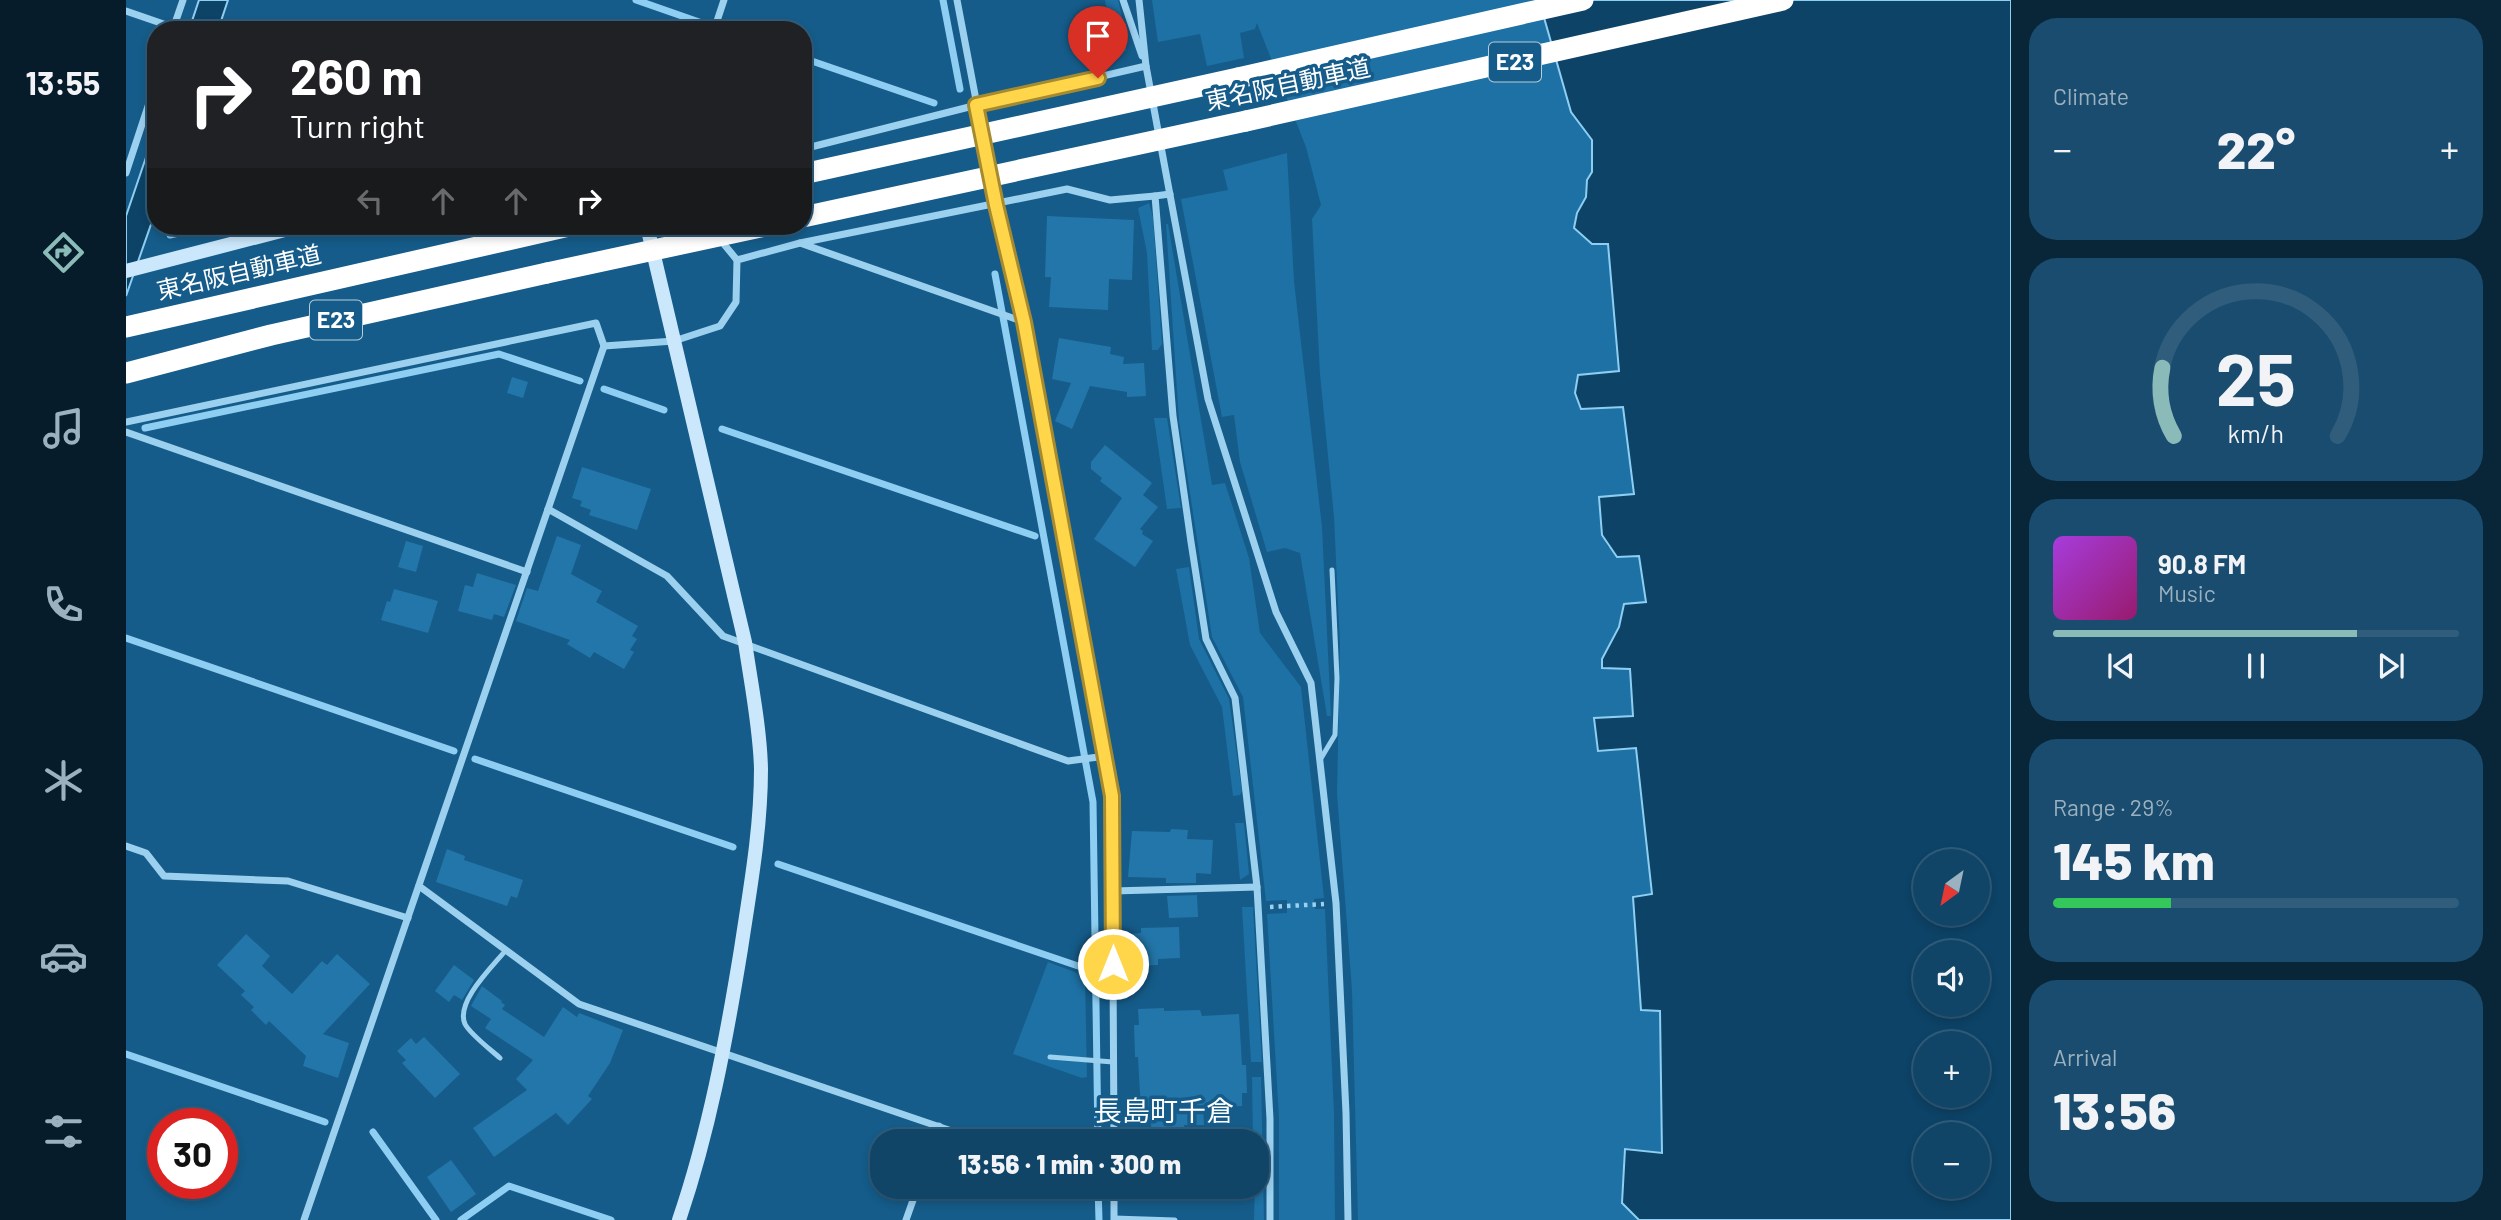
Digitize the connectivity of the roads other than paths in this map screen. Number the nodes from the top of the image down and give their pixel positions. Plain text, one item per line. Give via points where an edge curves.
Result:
1 (183, 0) edge
2 (724, 0) edge
3 (957, 0) edge
4 (1124, 0) edge
5 (1139, 0) edge
6 (1583, 0) edge
7 (1783, 0) edge
8 (126, 11) edge
9 (154, 21) edge
10 (178, 21) edge
11 (717, 21) edge
12 (1146, 66) junction
13 (976, 105) junction
14 (147, 109) edge
15 (812, 147) edge
16 (812, 172) edge
17 (126, 173) edge
18 (1170, 194) junction
19 (1155, 196) junction
20 (996, 205) junction
21 (812, 215) edge
22 (265, 235) edge
23 (529, 235) edge
24 (649, 235) edge
25 (716, 235) edge
26 (723, 235) edge
27 (800, 243) junction
28 (737, 260) junction
29 (126, 271) edge
30 (1024, 322) junction
31 (130, 326) edge
32 (674, 341) junction
33 (604, 346) junction
34 (126, 373) edge
35 (126, 422) edge
36 (126, 432) edge
37 (548, 509) junction
38 (1332, 570) dead end
39 (527, 572) junction
40 (744, 642) junction
41 (1105, 756) junction
42 (1320, 760) junction
43 (126, 846) edge
44 (419, 886) junction
45 (1257, 887) junction
46 (1113, 891) junction
47 (408, 918) junction
48 (506, 950) junction
49 (724, 1052) junction
50 (1050, 1057) dead end
51 (500, 1058) dead end
52 (1109, 1061) junction
53 (939, 1126) junction
54 (938, 1129) edge
55 (947, 1129) edge
56 (1113, 1129) edge
57 (913, 1199) edge
58 (1114, 1199) edge
59 (1114, 1219) edge
60 (304, 1220) edge
61 (679, 1220) edge
62 (906, 1220) edge
63 (1175, 1220) edge
64 (1270, 1220) edge
65 (1348, 1220) edge

1 - 10 street
2 - 11 street
3 - 13 street
4 - 12 street
5 - 12 street
6 - 16 highway, 東名阪自動車道 / E23, bridge
7 - 21 highway, 東名阪自動車道 / E23, bridge
8 - 9 street
12 - 13 street
12 - 18 street
13 - 15 street
13 - 20 street
14 - 17 street
18 - 19 street
18 - 42 street via 1208,399 1276,612 1311,683
19 - 20 street via 1110,200 1066,189
19 - 45 street via 1173,416 1191,542 1206,639 1235,698
20 - 27 street
20 - 30 street
22 - 29 street
23 - 31 highway, 東名阪自動車道 / E23
24 - 32 street
25 - 28 street
26 - 34 highway, E23, bridge via 271,335
27 - 28 street
27 - 30 street
28 - 32 street via 736,302 720,326
30 - 41 street
32 - 33 street
32 - 40 street
33 - 35 street via 596,323
33 - 37 street
36 - 39 street
37 - 39 street
37 - 40 street via 667,576 723,635
38 - 42 lane via 1338,678 1335,735
39 - 44 street
40 - 41 street via 1069,761
40 - 49 street via 761,766 760,817
41 - 46 street via 1112,796
42 - 65 street via 1336,903
43 - 47 street via 146,853 164,876 288,881
44 - 47 street
44 - 48 street
45 - 46 street
45 - 64 street via 1270,1119
46 - 52 street
47 - 60 street
48 - 49 street via 579,1004
48 - 51 lane via 466,1000 463,1012 466,1025
49 - 53 street
49 - 61 street
50 - 52 lane
52 - 56 street
53 - 54 street
53 - 55 street
57 - 62 street
58 - 59 street
59 - 63 lane

